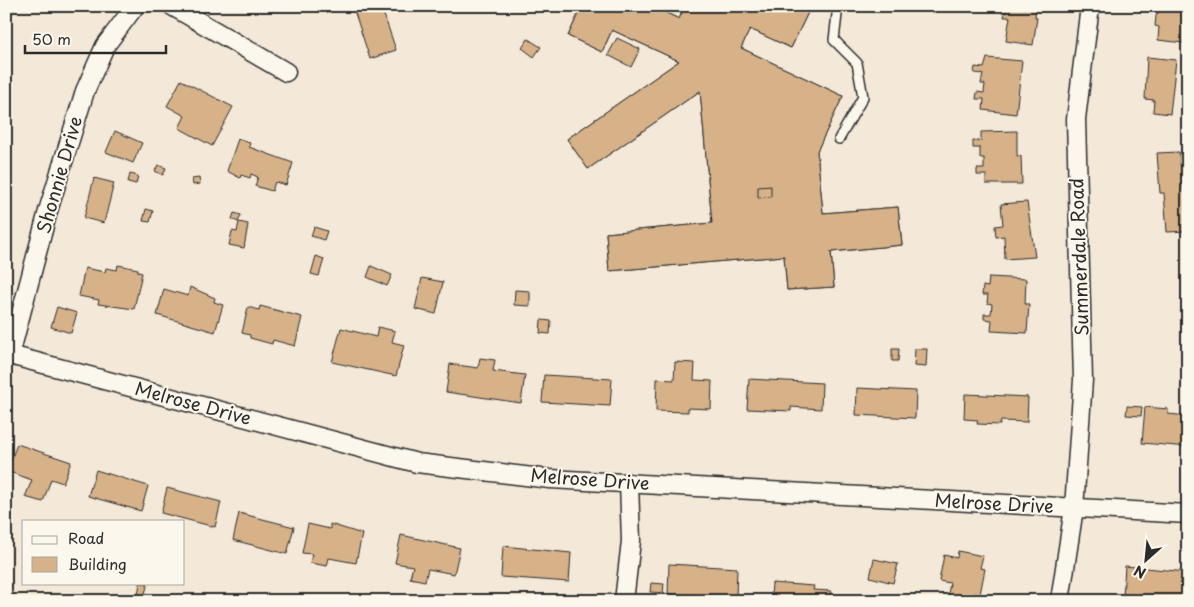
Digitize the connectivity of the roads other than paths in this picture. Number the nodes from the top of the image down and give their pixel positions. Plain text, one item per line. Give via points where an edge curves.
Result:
1 (135, 6) edge
2 (172, 6) edge
3 (838, 6) edge
4 (1090, 6) edge
5 (286, 72) dead end
6 (839, 139) dead end
7 (8, 354) edge
8 (629, 483) junction
9 (1074, 508) junction
10 (1188, 514) edge
11 (624, 601) edge
12 (1060, 601) edge

1 - 7 street, Shonnie Drive via 105,46 85,90
2 - 5 street
3 - 6 lane via 834,40 857,62 863,98
4 - 9 street, Summerdale Road via 1076,119 1083,380
7 - 8 street, Melrose Drive via 418,463 550,479
8 - 9 street, Melrose Drive
8 - 11 street via 631,541
9 - 10 street, Melrose Drive
9 - 12 street, Summerdale Road

